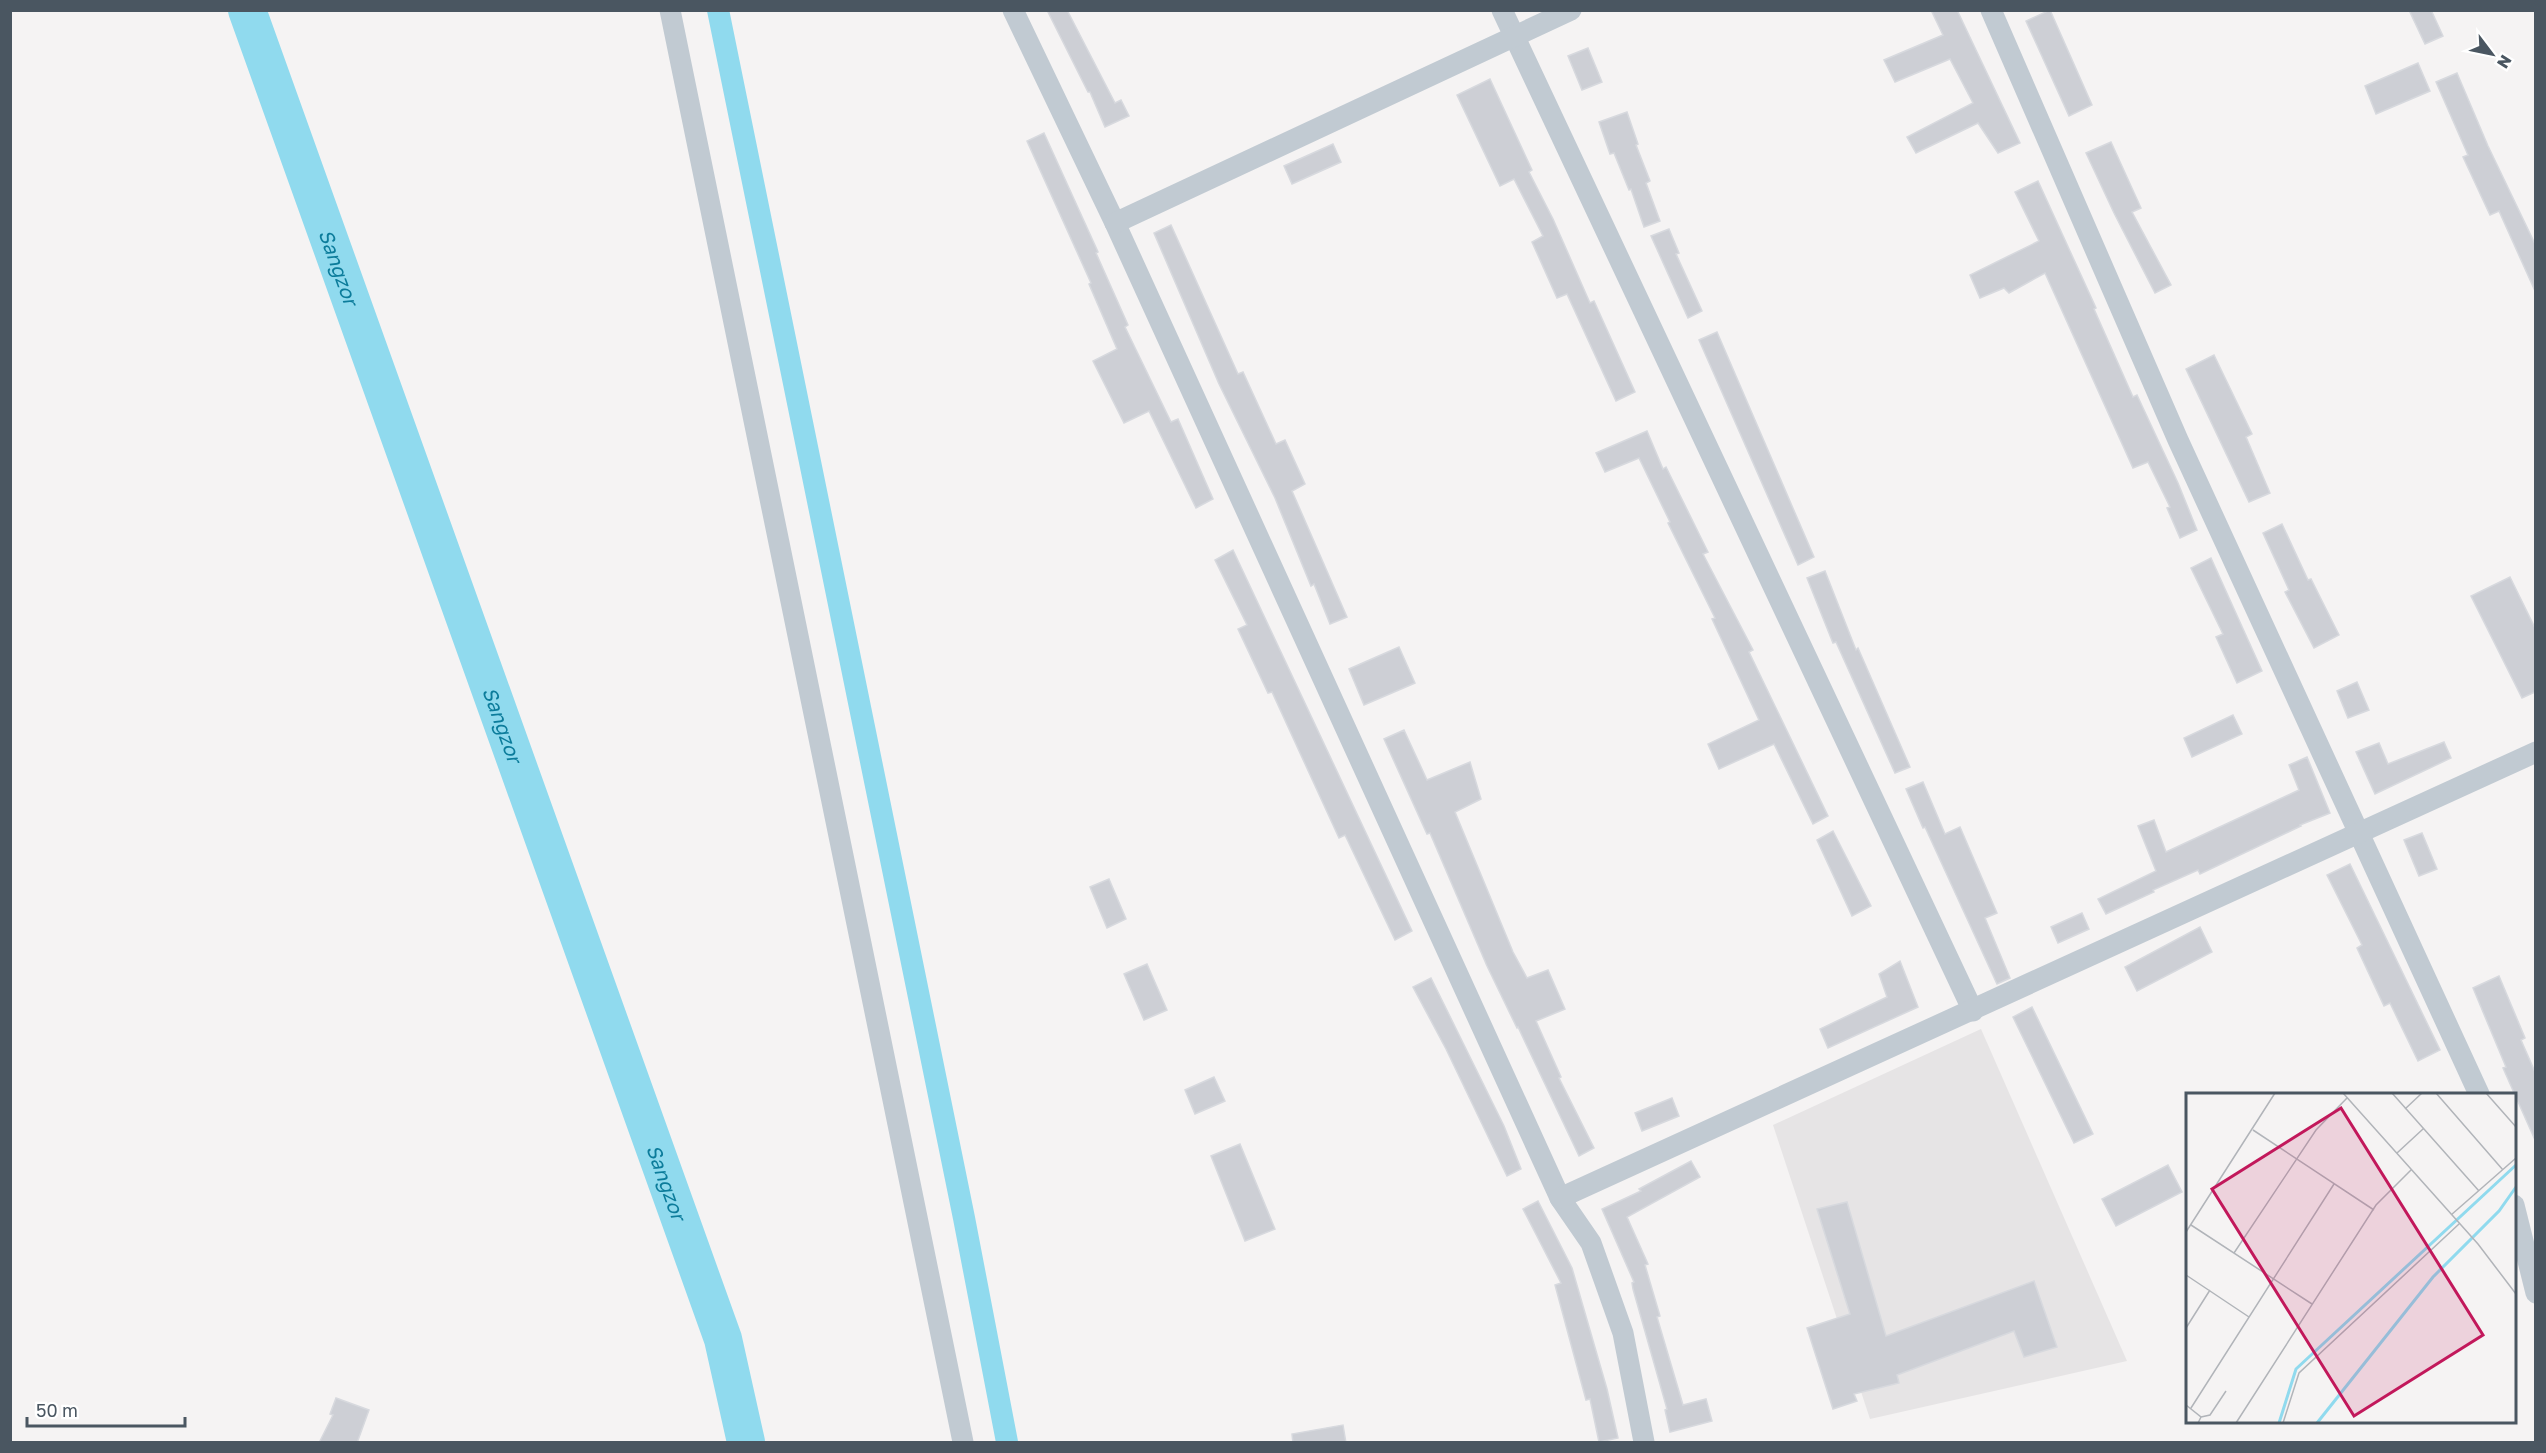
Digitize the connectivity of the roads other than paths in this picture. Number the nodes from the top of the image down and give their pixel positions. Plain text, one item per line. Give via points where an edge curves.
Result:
1 (670, 10) edge
2 (1013, 10) edge
3 (1502, 10) edge
4 (1571, 10) edge
5 (1991, 10) edge
6 (1514, 36) junction
7 (1115, 223) junction
8 (2535, 752) edge
9 (2359, 830) junction
10 (1973, 1011) junction
11 (2478, 1093) edge
12 (1560, 1198) junction
13 (2516, 1213) edge
14 (2535, 1293) edge
15 (963, 1443) edge
16 (1644, 1443) edge

1 - 15 street
2 - 7 street
3 - 6 street
4 - 6 street
5 - 9 street via 2178,440
6 - 7 street
6 - 10 street
7 - 12 street
8 - 9 street
9 - 10 street
9 - 11 street
10 - 12 street
12 - 16 street via 1591,1243 1623,1333
13 - 14 street

